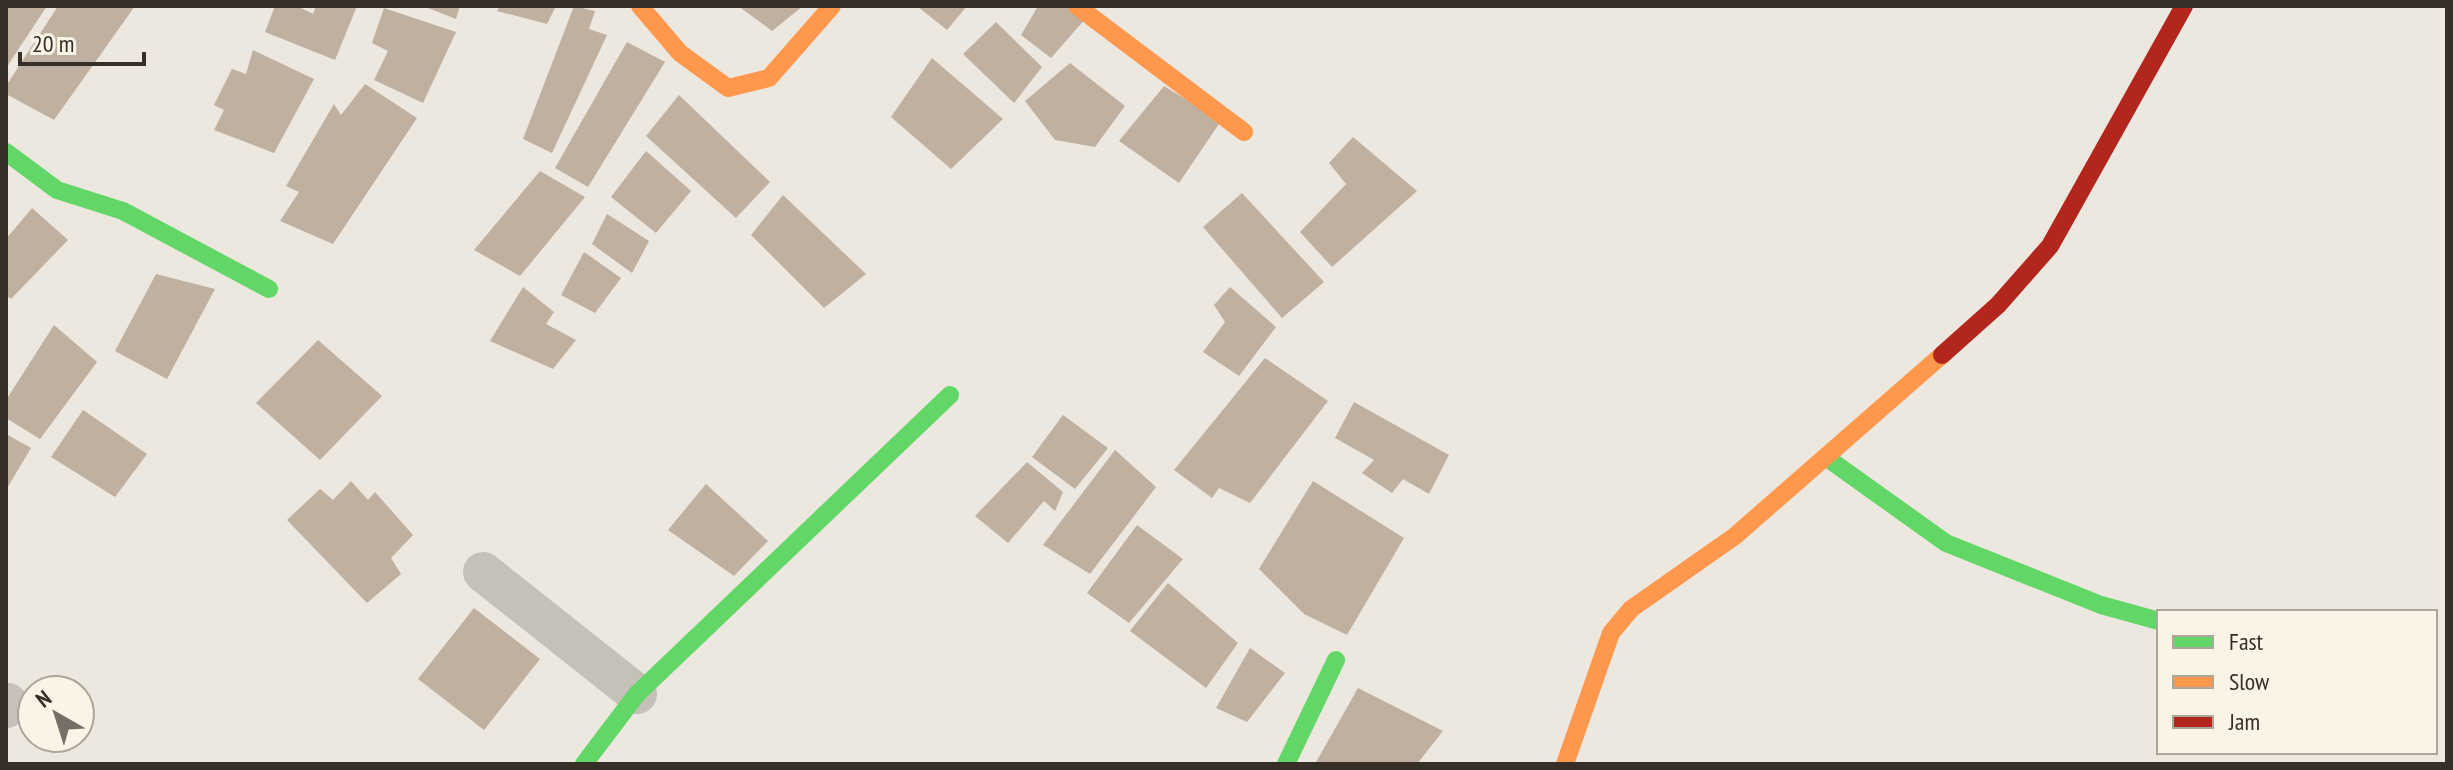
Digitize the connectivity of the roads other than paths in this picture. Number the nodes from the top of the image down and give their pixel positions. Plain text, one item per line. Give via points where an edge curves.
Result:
1 (640, 6) edge
2 (832, 6) edge
3 (1077, 6) edge
4 (2184, 6) edge
5 (1244, 132) dead end
6 (6, 152) edge
7 (269, 289) dead end
8 (950, 395) dead end
9 (1827, 458) junction
10 (483, 572) dead end
11 (2157, 620) edge
12 (1336, 660) dead end
13 (637, 694) junction
14 (584, 764) edge
15 (1286, 764) edge
16 (1565, 764) edge

1 - 2 street via 680,53 728,88 769,78
3 - 5 street
4 - 9 street via 2050,246 1998,305
6 - 7 street via 57,190 123,211
8 - 13 street
9 - 11 street via 1946,543 2101,605
9 - 16 street via 1735,536 1631,609 1611,633
10 - 13 street
12 - 15 street
13 - 14 street

